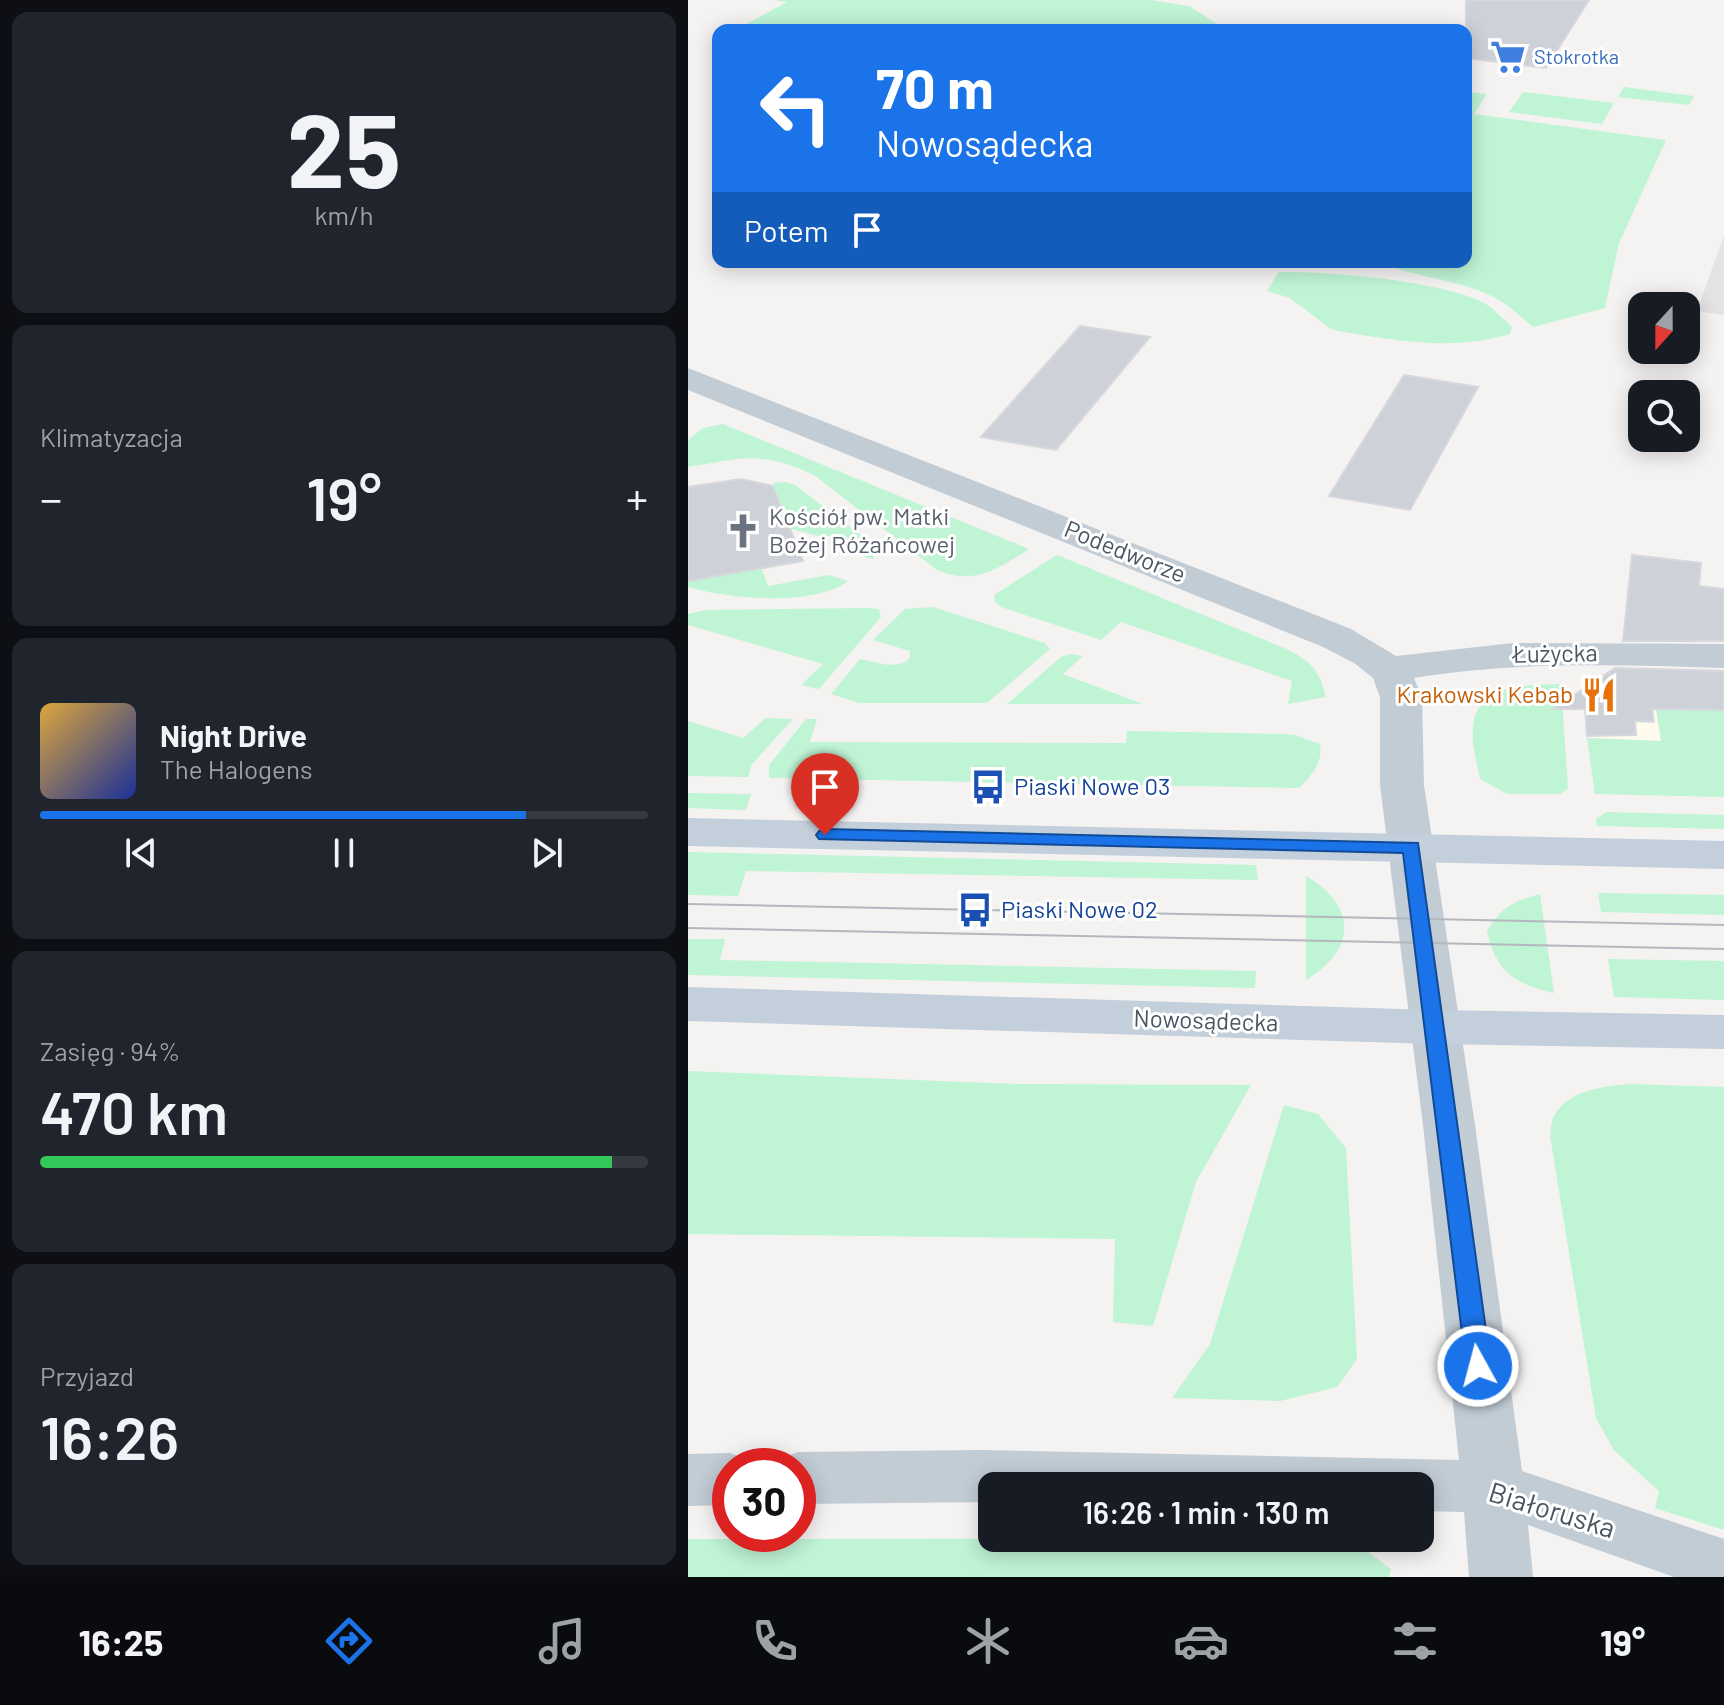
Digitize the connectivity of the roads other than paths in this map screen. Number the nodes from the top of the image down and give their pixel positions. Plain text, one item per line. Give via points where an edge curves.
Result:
1 (688, 378) edge
2 (1724, 656) edge
3 (1388, 670) junction
4 (688, 832) edge
5 (1411, 847) junction
6 (1724, 855) edge
7 (688, 1004) edge
8 (1435, 1027) junction
9 (1724, 1032) edge
10 (816, 1478) edge
11 (712, 1479) edge
12 (688, 1480) edge
13 (1493, 1487) junction
14 (1724, 1567) edge
15 (1501, 1577) edge

1 - 3 street, Podedworze via 1337,638
2 - 3 street, Łużycka via 1571,652 1462,657
3 - 5 street via 1401,697 1402,785
4 - 5 main road
5 - 6 main road
5 - 8 street
7 - 8 main road, Nowosądecka
8 - 9 main road, Nowosądecka
8 - 13 street
10 - 13 street, Białoruska via 982,1476
11 - 12 street
13 - 14 street, Białoruska
13 - 15 street

